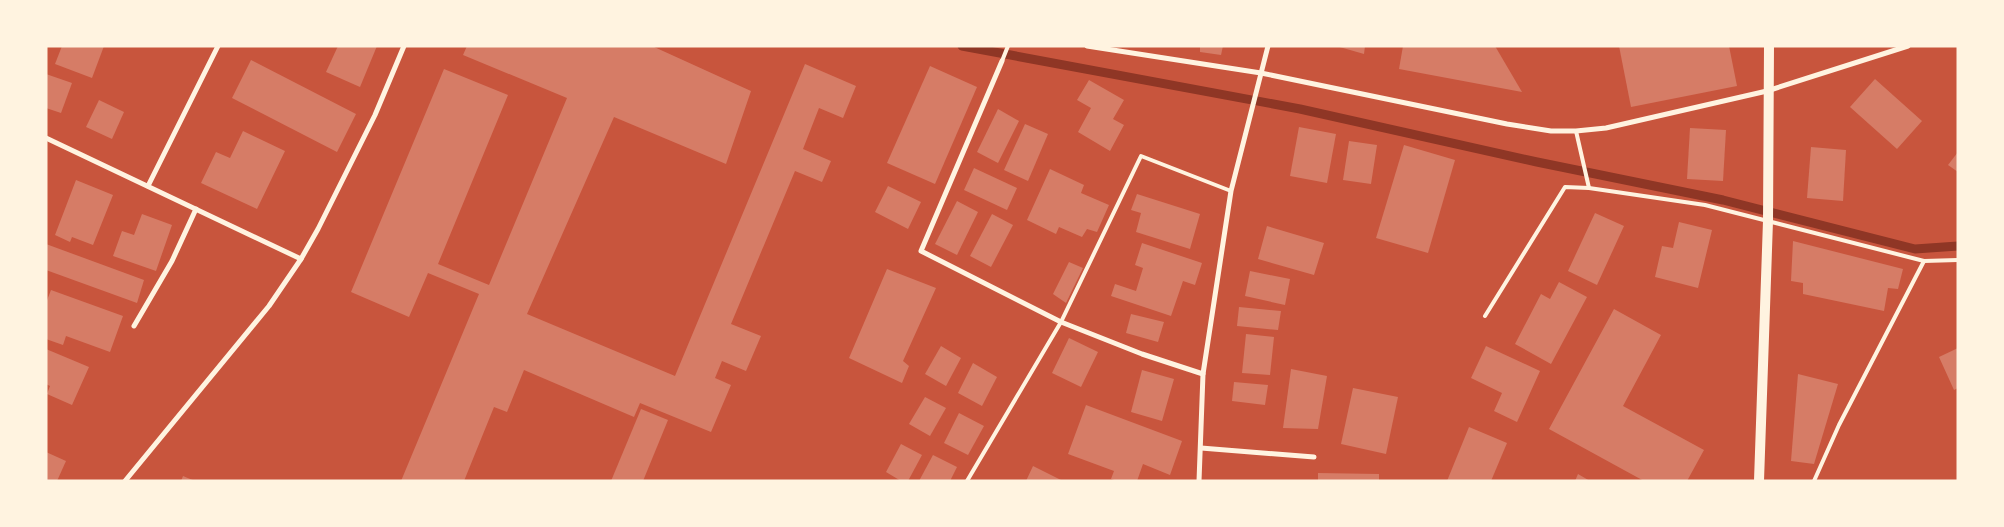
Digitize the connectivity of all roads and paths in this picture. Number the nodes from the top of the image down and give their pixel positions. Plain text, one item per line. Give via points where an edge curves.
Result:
1 (218, 46) edge
2 (404, 46) edge
3 (1008, 46) edge
4 (1087, 46) edge
5 (1268, 46) edge
6 (1769, 46) edge
7 (1908, 46) edge
8 (1002, 61) joint
9 (1261, 73) junction
10 (1767, 91) junction
11 (1576, 131) junction
12 (46, 138) edge
13 (148, 186) junction
14 (1589, 188) junction
15 (1231, 191) junction
16 (196, 209) junction
17 (1768, 221) junction
18 (301, 259) junction
19 (1958, 260) edge
20 (1924, 261) junction
21 (1484, 316) dead end
22 (1061, 322) junction
23 (134, 326) dead end
24 (1203, 374) junction
25 (1200, 448) junction
26 (1314, 457) dead end
27 (125, 481) edge
28 (967, 481) edge
29 (1199, 481) edge
30 (1759, 481) edge
31 (1814, 481) edge

1 - 13 street
2 - 18 street via 375,115
3 - 8 lane
4 - 9 street
5 - 9 street
6 - 10 main road
7 - 10 street
8 - 22 street via 921,251
9 - 11 street via 1507,124 1551,131
9 - 15 street
10 - 11 street via 1606,128
10 - 17 main road
11 - 14 lane
12 - 13 street
13 - 16 street
14 - 17 lane via 1705,205
14 - 21 lane via 1565,187
15 - 22 lane via 1141,156
15 - 24 street
16 - 18 street
16 - 23 street via 172,261
17 - 20 lane
17 - 30 main road
18 - 27 street via 269,306
19 - 20 lane
20 - 31 lane via 1839,425
22 - 24 street
22 - 28 lane
24 - 25 street
25 - 26 street
25 - 29 street

